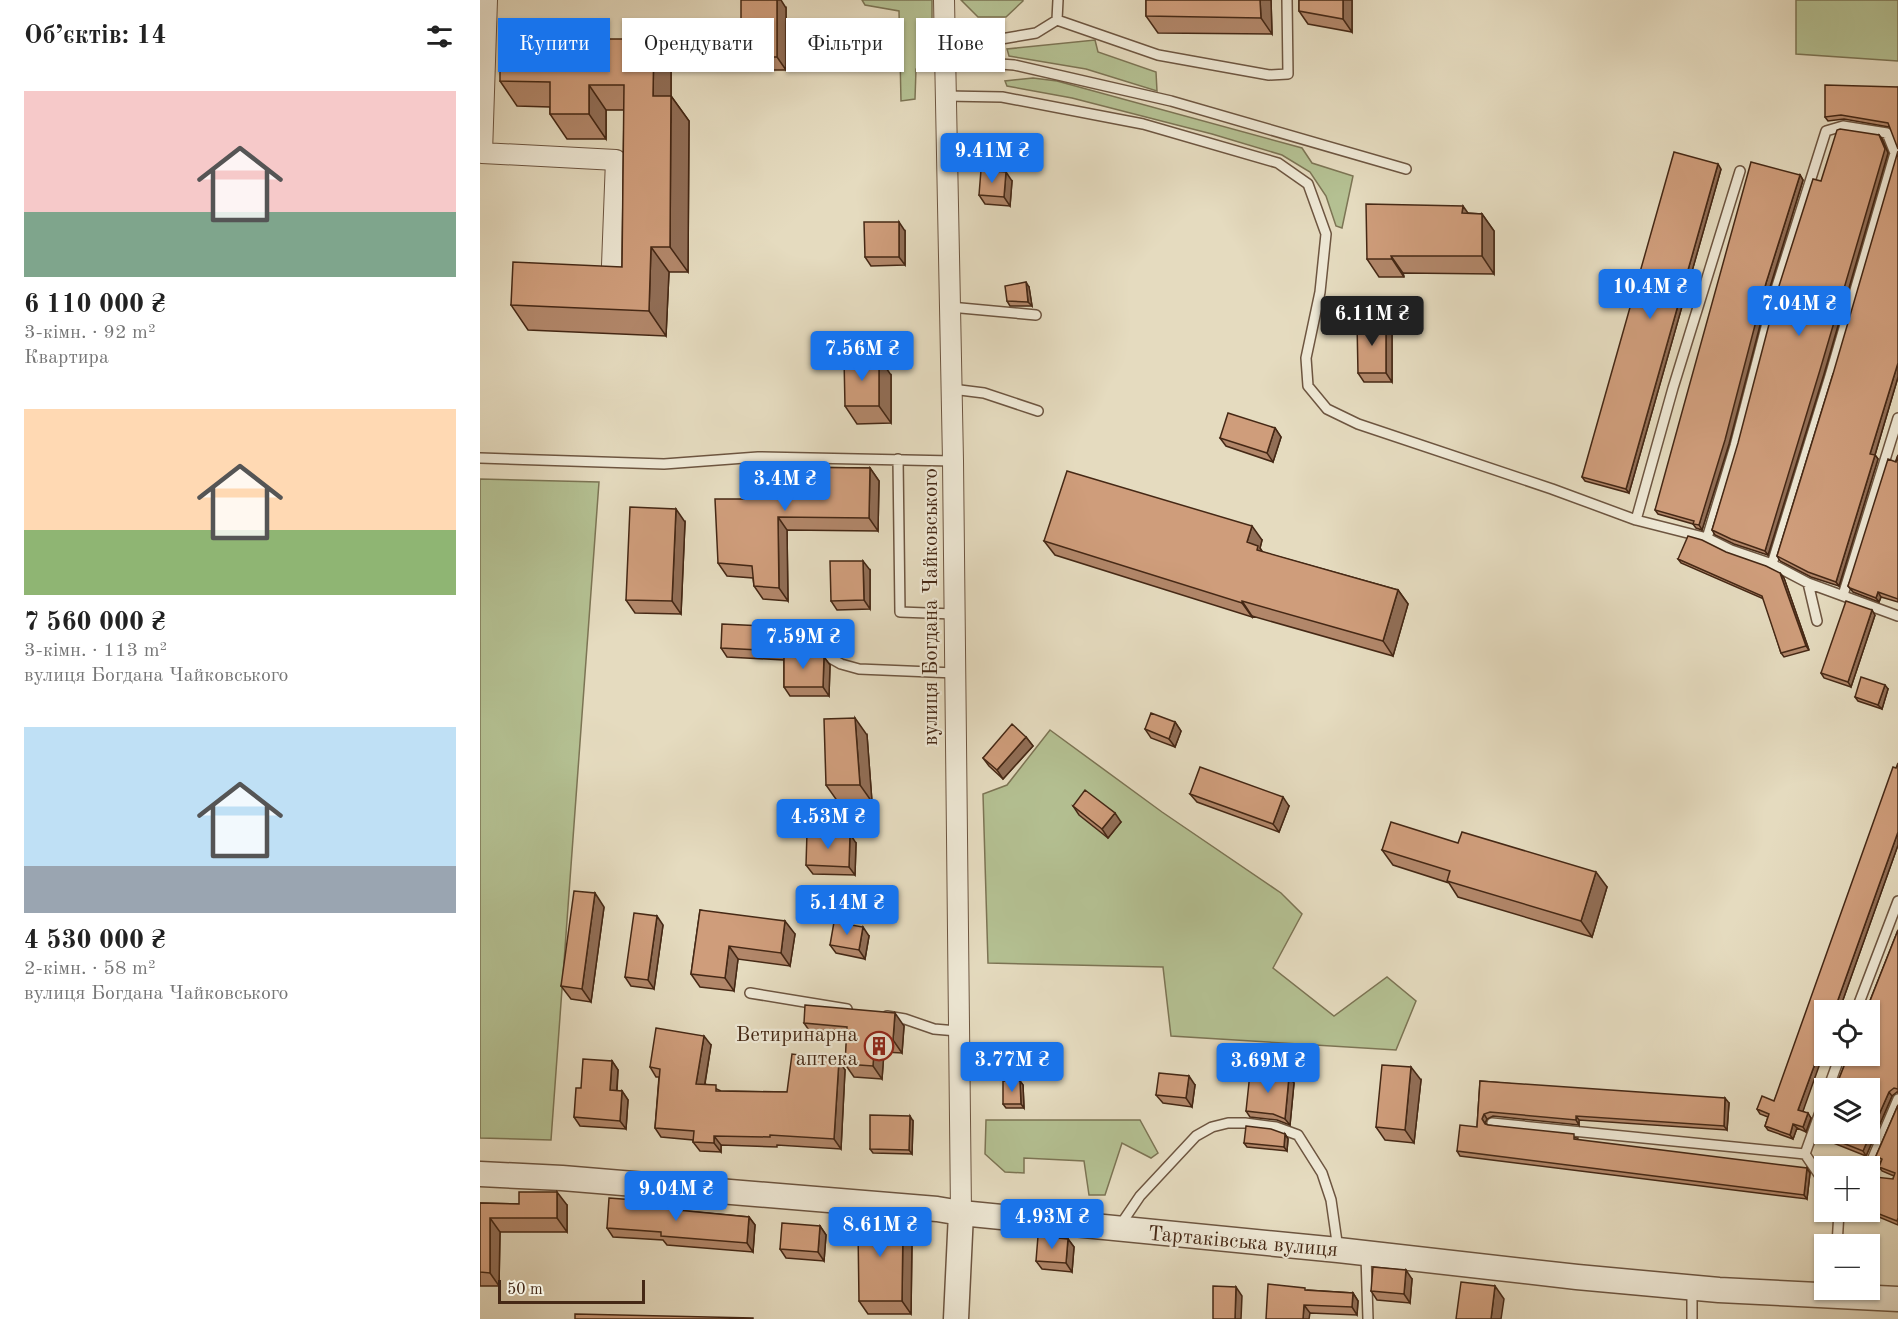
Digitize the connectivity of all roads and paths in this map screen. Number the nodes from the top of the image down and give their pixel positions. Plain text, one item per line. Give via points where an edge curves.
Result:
1 (487, 0) edge
2 (944, 0) edge
3 (1058, 0) edge
4 (1287, 0) edge
5 (944, 18) edge
6 (1057, 20) junction
7 (1005, 38) edge
8 (1005, 64) edge
9 (945, 72) edge
10 (945, 96) junction
11 (1406, 169) dead end
12 (1740, 171) dead end
13 (612, 265) edge
14 (950, 307) junction
15 (1036, 315) dead end
16 (952, 389) junction
17 (1038, 411) dead end
18 (1898, 418) edge
19 (480, 458) edge
20 (898, 459) junction
21 (953, 461) junction
22 (1636, 520) junction
23 (1707, 538) junction
24 (1772, 564) junction
25 (1808, 583) junction
26 (1843, 596) junction
27 (954, 614) junction
28 (1898, 616) edge
29 (1817, 621) dead end
30 (813, 648) dead end
31 (955, 673) junction
32 (1898, 901) edge
33 (750, 993) dead end
34 (1860, 1000) edge
35 (858, 1011) edge
36 (881, 1015) edge
37 (957, 1030) junction
38 (1898, 1099) edge
39 (1492, 1123) edge
40 (1814, 1129) edge
41 (1805, 1154) junction
42 (1874, 1156) edge
43 (1814, 1167) edge
44 (480, 1174) edge
45 (961, 1213) junction
46 (1118, 1229) junction
47 (1338, 1250) junction
48 (1366, 1253) junction
49 (1692, 1287) junction
50 (1814, 1292) edge
51 (1880, 1297) edge
52 (1898, 1299) edge
53 (956, 1319) edge
54 (1368, 1319) edge
55 (1692, 1319) edge

1 - 13 street via 482,153 616,160
2 - 5 street, вулиця Богдана Чайковського
3 - 6 lane
4 - 6 lane via 1288,74 1269,75 1158,55
6 - 7 lane via 1036,33
8 - 11 lane via 1171,101
9 - 10 street, вулиця Богдана Чайковського
10 - 14 street, вулиця Богдана Чайковського
10 - 22 lane via 1002,97 1131,122 1278,163 1308,184 1326,234 1320,292 1306,358 1308,386 1327,409 1358,424
12 - 22 lane
14 - 15 lane
14 - 16 street, вулиця Богдана Чайковського
16 - 17 lane via 984,393
16 - 21 street, вулиця Богдана Чайковського
18 - 26 lane
19 - 20 lane via 664,464 758,457
20 - 21 lane
20 - 27 lane via 900,612
21 - 27 street, вулиця Богдана Чайковського
22 - 23 lane
23 - 24 lane
23 - 24 lane via 1736,446 1776,289 1827,131 1844,126 1887,134 1895,153
24 - 25 lane
25 - 26 lane
25 - 29 lane
26 - 28 lane
27 - 31 street, вулиця Богдана Чайковського
30 - 31 lane via 859,669
31 - 37 street, вулиця Богдана Чайковського
32 - 34 lane
33 - 35 lane
36 - 37 lane via 934,1029
37 - 45 street, вулиця Богдана Чайковського
38 - 42 lane
39 - 41 lane
40 - 41 lane
41 - 43 lane
44 - 45 street, Тартаківська вулиця
45 - 46 street, Тартаківська вулиця
45 - 53 street
46 - 47 street, Тартаківська вулиця
46 - 47 lane via 1140,1196 1196,1136 1227,1123 1245,1123 1298,1135 1322,1173
47 - 48 street, Тартаківська вулиця
48 - 49 street, Тартаківська вулиця
48 - 54 lane
49 - 50 street, Тартаківська вулиця
49 - 55 lane
51 - 52 street, Тартаківська вулиця

